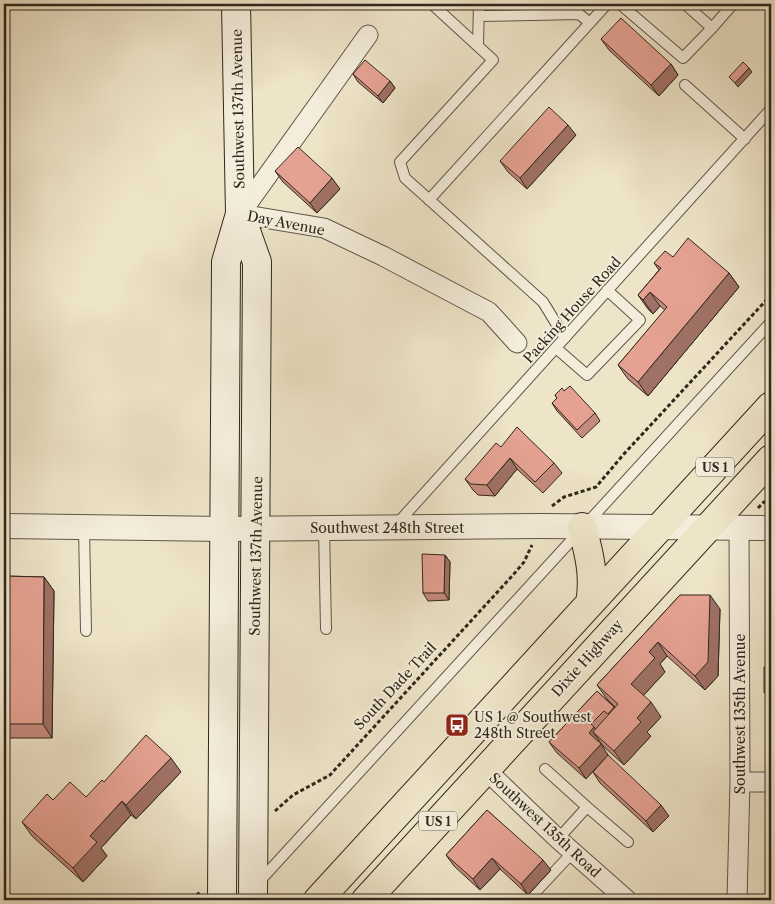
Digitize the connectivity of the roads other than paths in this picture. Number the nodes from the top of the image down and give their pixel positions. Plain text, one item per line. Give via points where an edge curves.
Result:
1 (236, 4) edge
2 (432, 4) edge
3 (479, 4) edge
4 (607, 4) edge
5 (620, 4) edge
6 (685, 4) edge
7 (733, 4) edge
8 (479, 16) junction
9 (590, 23) junction
10 (712, 28) junction
11 (368, 35) dead end
12 (478, 45) junction
13 (684, 85) dead end
14 (771, 109) edge
15 (744, 139) junction
16 (429, 200) junction
17 (240, 214) junction
18 (608, 290) junction
19 (771, 322) edge
20 (565, 338) junction
21 (517, 344) dead end
22 (556, 348) junction
23 (771, 406) edge
24 (770, 460) edge
25 (766, 508) edge
26 (4, 526) edge
27 (84, 527) junction
28 (582, 527) junction
29 (660, 527) junction
30 (324, 528) junction
31 (392, 528) junction
32 (708, 528) junction
33 (740, 528) junction
34 (224, 529) junction
35 (256, 529) junction
36 (590, 603) junction
37 (326, 629) dead end
38 (86, 631) dead end
39 (545, 769) dead end
40 (486, 770) junction
41 (740, 782) junction
42 (771, 782) edge
43 (587, 807) junction
44 (558, 838) junction
45 (628, 842) dead end
46 (573, 852) junction
47 (250, 896) edge
48 (222, 900) edge
49 (318, 900) edge
50 (366, 900) edge
51 (528, 900) edge
52 (627, 900) edge
53 (738, 900) edge

1 - 17 main road, Southwest 137th Avenue
2 - 12 lane
3 - 8 lane
4 - 9 lane
5 - 10 lane via 683,58
6 - 10 lane
7 - 10 lane
8 - 9 lane via 579,14
8 - 12 lane
9 - 16 lane
11 - 17 street, Day Avenue
12 - 16 lane via 493,60 400,162 405,178
13 - 15 lane
14 - 15 lane, Packing House Road
15 - 18 lane, Packing House Road
16 - 20 lane via 543,302
17 - 21 street, Day Avenue via 324,228 489,312
17 - 34 main road, Southwest 137th Avenue via 226,262
17 - 35 main road, Southwest 137th Avenue via 257,262
18 - 20 lane, Packing House Road
18 - 22 lane via 640,320 587,375
19 - 28 lane
20 - 22 lane, Packing House Road
22 - 31 lane, Packing House Road
23 - 29 highway, US 1
24 - 25 highway
24 - 32 highway, US 1
25 - 33 street, Southwest 248th Street
26 - 27 street, Southwest 248th Street
27 - 34 street, Southwest 248th Street
27 - 38 lane
28 - 29 street, Southwest 248th Street
28 - 31 street, Southwest 248th Street
28 - 36 highway via 594,584
28 - 47 lane
29 - 32 street, Southwest 248th Street
29 - 36 highway, US 1
30 - 31 street, Southwest 248th Street
30 - 35 street, Southwest 248th Street
30 - 37 lane
32 - 33 street, Southwest 248th Street
32 - 40 highway, Dixie Highway / US 1
33 - 41 street, Southwest 135th Avenue
34 - 35 street, Southwest 248th Street
34 - 48 main road, Southwest 137th Avenue
35 - 47 main road, Southwest 137th Avenue
36 - 49 highway, US 1
39 - 43 lane
40 - 44 street, Southwest 135th Road
40 - 50 highway, Dixie Highway / US 1
41 - 42 street
41 - 53 street, Southwest 135th Avenue
43 - 44 lane
43 - 45 lane
44 - 46 street, Southwest 135th Road
46 - 51 lane
46 - 52 street, Southwest 135th Road

